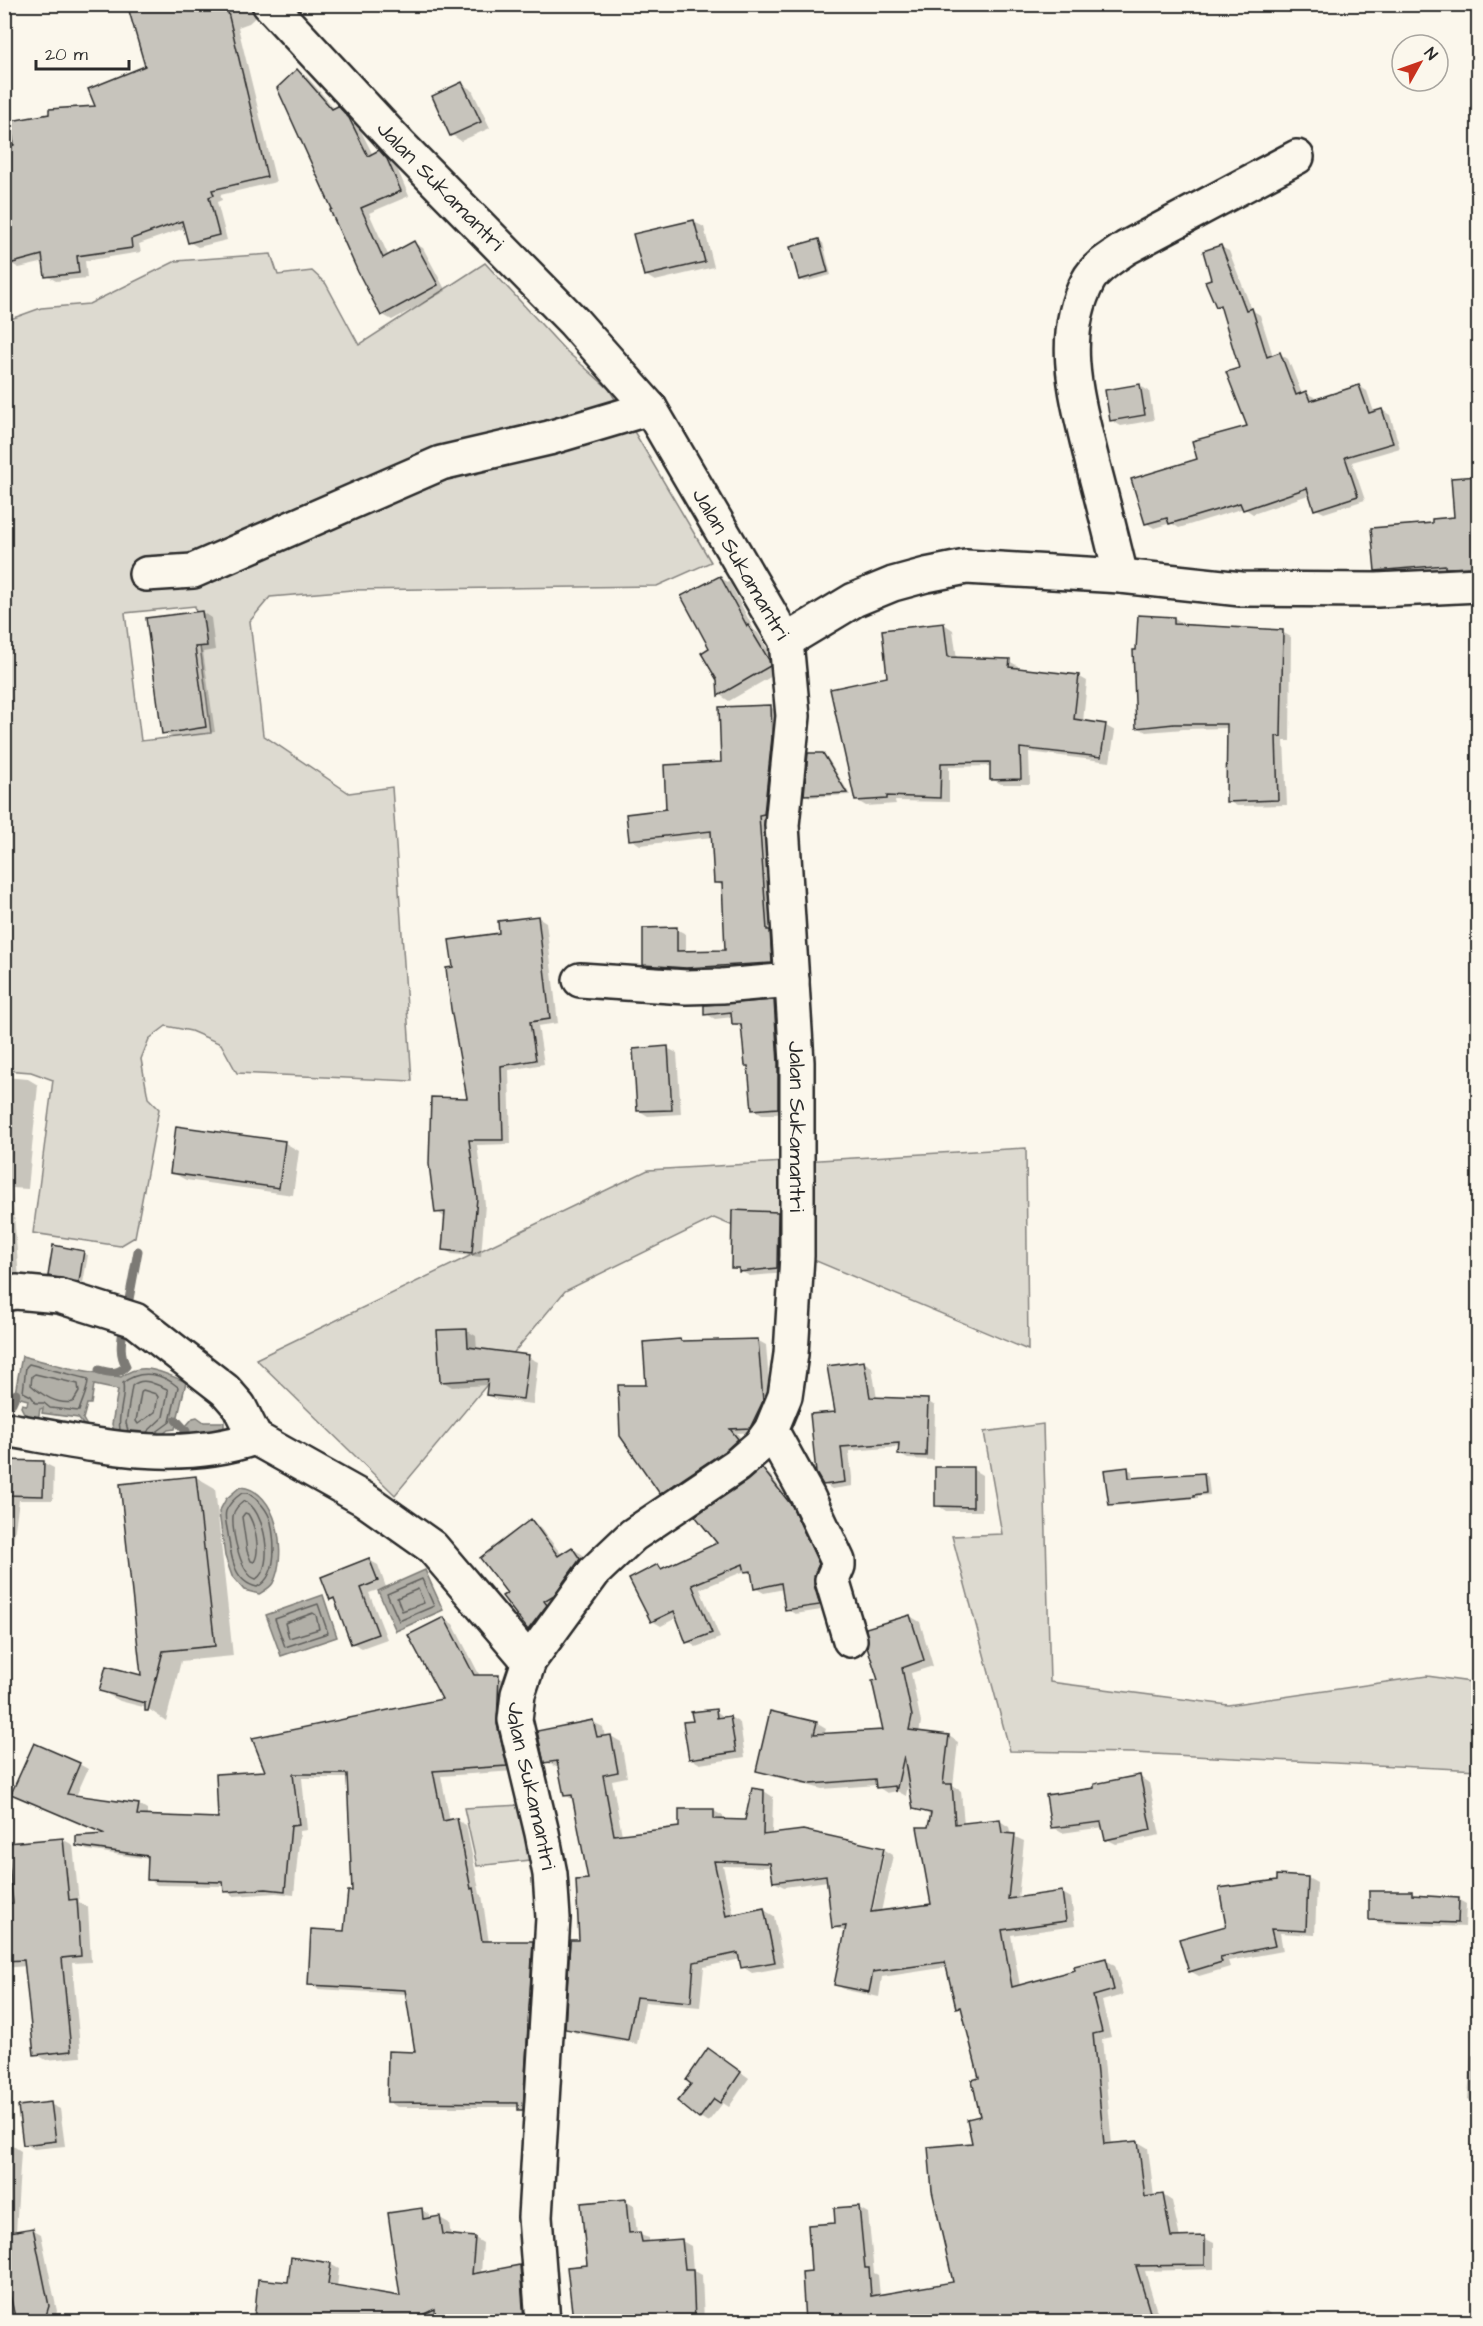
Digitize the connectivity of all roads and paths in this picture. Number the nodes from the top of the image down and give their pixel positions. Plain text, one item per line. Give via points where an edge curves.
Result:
1 (269, 4) edge
2 (1297, 157) dead end
3 (650, 408) junction
4 (146, 574) dead end
5 (1121, 576) junction
6 (1479, 585) edge
7 (786, 641) junction
8 (580, 980) dead end
9 (792, 980) junction
10 (4, 1294) edge
11 (4, 1429) edge
12 (771, 1430) junction
13 (255, 1438) junction
14 (850, 1640) dead end
15 (529, 1661) junction
16 (543, 2322) edge

1 - 3 street, Jalan Sukamantri via 399,144 574,322
2 - 5 street via 1126,248 1088,279 1071,344 1073,382
3 - 4 street via 549,438 441,463 193,570
3 - 7 street, Jalan Sukamantri
5 - 6 street via 1241,589 1377,590
5 - 7 street via 966,567 893,584 854,600
7 - 9 street, Jalan Sukamantri via 794,716 782,825
8 - 9 street via 686,987
9 - 12 street, Jalan Sukamantri via 797,1062 797,1256 785,1396
10 - 13 street via 59,1296 127,1318 225,1390 239,1406
11 - 13 street via 139,1451 212,1449
12 - 14 street via 838,1560 832,1580
12 - 15 street, Jalan Sukamantri via 737,1465 633,1535 594,1572
13 - 15 street via 364,1499 432,1547
15 - 16 street, Jalan Sukamantri via 518,1694 515,1720 550,1874 553,1918 535,2217

